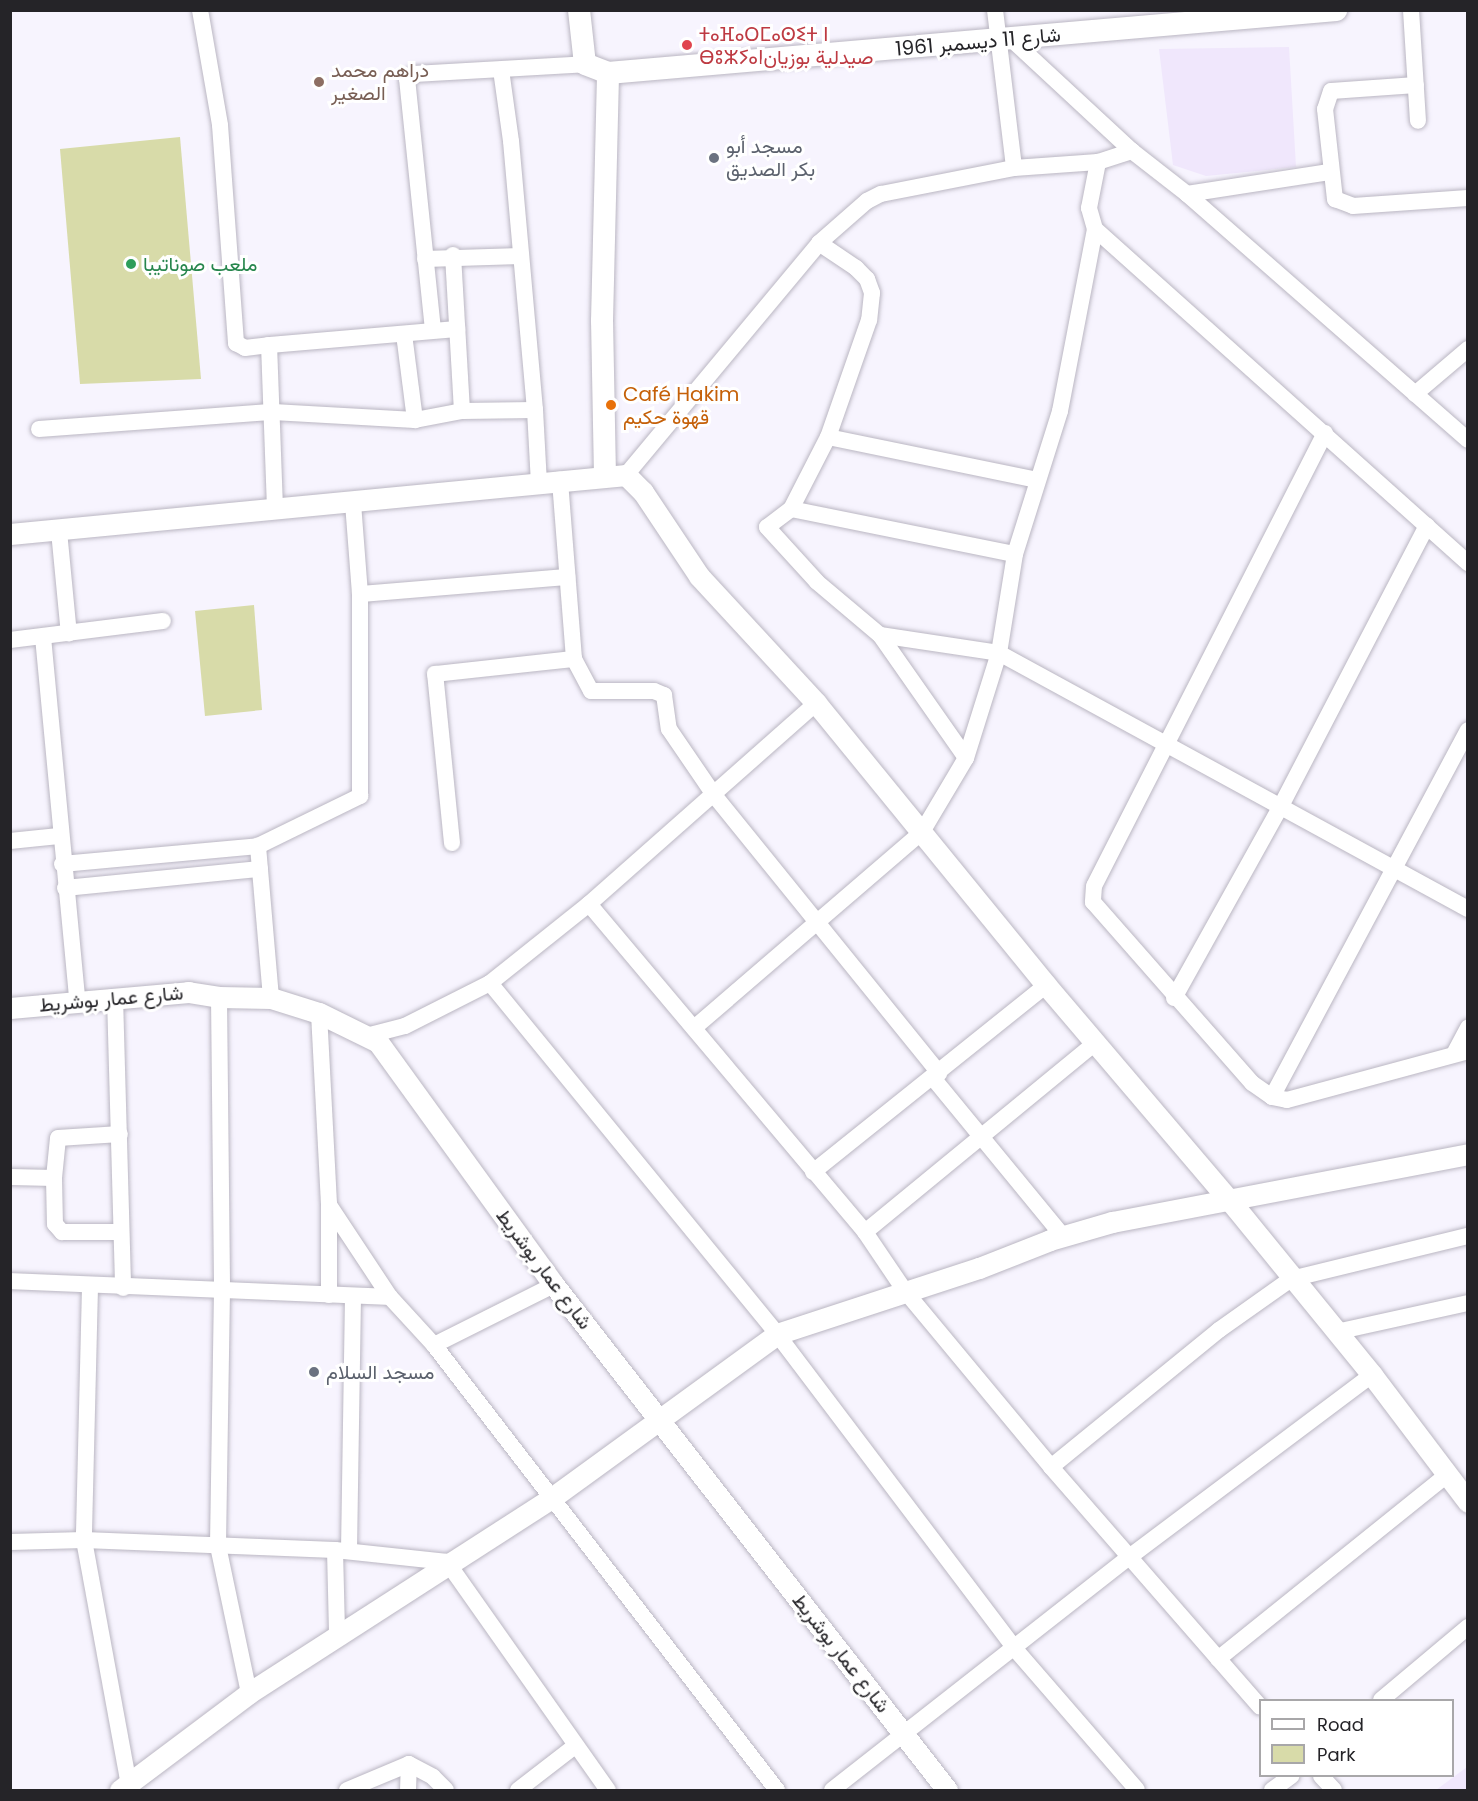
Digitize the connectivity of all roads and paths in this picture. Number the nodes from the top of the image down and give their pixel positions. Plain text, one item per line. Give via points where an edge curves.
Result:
1 (200, 10) edge
2 (579, 10) edge
3 (995, 10) edge
4 (1336, 10) edge
5 (1411, 10) edge
6 (1004, 39) junction
7 (585, 63) junction
8 (501, 70) junction
9 (608, 73) junction
10 (1416, 85) junction
11 (1418, 121) dead end
12 (1132, 151) junction
13 (1098, 162) junction
14 (1014, 168) junction
15 (1329, 172) junction
16 (1187, 194) junction
17 (1467, 198) edge
18 (1095, 229) junction
19 (819, 243) junction
20 (453, 255) junction
21 (521, 256) junction
22 (425, 259) junction
23 (457, 329) junction
24 (433, 330) junction
25 (404, 334) junction
26 (269, 345) junction
27 (1467, 349) edge
28 (1415, 394) junction
29 (535, 410) junction
30 (462, 411) junction
31 (273, 412) junction
32 (415, 420) junction
33 (39, 429) dead end
34 (1325, 433) junction
35 (828, 437) junction
36 (1467, 440) edge
37 (616, 475) junction
38 (560, 480) junction
39 (1036, 480) junction
40 (539, 483) junction
41 (353, 503) junction
42 (275, 508) junction
43 (791, 509) junction
44 (1427, 526) junction
45 (59, 531) junction
46 (10, 534) edge
47 (1015, 554) junction
48 (1467, 563) edge
49 (567, 577) junction
50 (360, 594) junction
51 (163, 621) dead end
52 (69, 634) junction
53 (880, 635) junction
54 (43, 637) junction
55 (10, 640) edge
56 (999, 653) junction
57 (574, 659) junction
58 (816, 704) junction
59 (1467, 730) edge
60 (1165, 743) junction
61 (966, 758) junction
62 (714, 795) junction
63 (1282, 804) junction
64 (922, 832) junction
65 (59, 836) junction
66 (10, 841) edge
67 (452, 843) dead end
68 (258, 846) junction
69 (62, 864) junction
70 (260, 869) junction
71 (1394, 869) junction
72 (65, 888) junction
73 (589, 904) junction
74 (1467, 909) edge
75 (818, 923) junction
76 (490, 983) junction
77 (1046, 985) junction
78 (115, 997) junction
79 (219, 997) junction
80 (271, 998) junction
81 (1174, 998) junction
82 (77, 999) junction
83 (10, 1008) edge
84 (319, 1013) junction
85 (694, 1028) junction
86 (1467, 1028) edge
87 (366, 1036) junction
88 (1095, 1043) junction
89 (1461, 1052) edge
90 (936, 1076) junction
91 (1272, 1097) junction
92 (120, 1134) junction
93 (981, 1137) junction
94 (1467, 1154) edge
95 (813, 1172) junction
96 (10, 1177) edge
97 (54, 1178) junction
98 (1231, 1202) junction
99 (329, 1205) junction
100 (120, 1232) junction
101 (865, 1232) junction
102 (1063, 1236) junction
103 (1467, 1236) edge
104 (1290, 1279) junction
105 (10, 1281) edge
106 (554, 1285) junction
107 (90, 1287) junction
108 (123, 1288) junction
109 (222, 1290) junction
110 (905, 1291) junction
111 (329, 1295) junction
112 (353, 1296) junction
113 (390, 1297) junction
114 (1467, 1303) edge
115 (1336, 1332) junction
116 (777, 1334) junction
117 (434, 1345) junction
118 (1372, 1375) junction
119 (662, 1420) junction
120 (1051, 1467) junction
121 (1446, 1476) junction
122 (553, 1497) junction
123 (1467, 1502) edge
124 (84, 1540) junction
125 (10, 1542) edge
126 (218, 1546) junction
127 (342, 1551) junction
128 (1128, 1558) junction
129 (447, 1562) junction
130 (1467, 1627) edge
131 (337, 1633) junction
132 (1015, 1649) junction
133 (1218, 1659) junction
134 (249, 1693) junction
135 (1383, 1699) edge
136 (1259, 1706) edge
137 (904, 1735) junction
138 (575, 1746) junction
139 (409, 1764) junction
140 (1290, 1777) edge
141 (1322, 1777) edge
142 (126, 1788) edge
143 (347, 1791) edge
144 (408, 1791) edge
145 (446, 1791) edge
146 (518, 1791) edge
147 (608, 1791) edge
148 (777, 1791) edge
149 (832, 1791) edge
150 (947, 1791) edge
151 (1137, 1791) edge
152 (1272, 1791) edge
153 (1334, 1791) edge

1 - 26 street via 220,125 236,343 245,348
2 - 7 main road
3 - 6 street
4 - 6 main road, شارع 11 ديسمبر 1961
5 - 10 street
6 - 9 main road, شارع 11 ديسمبر 1961
6 - 12 street
6 - 14 street
7 - 8 street
7 - 9 main road, شارع 11 ديسمبر 1961
8 - 21 street via 512,141
8 - 22 street via 414,74 406,79
9 - 37 main road via 602,321
10 - 11 street
10 - 15 street via 1331,91 1324,109
12 - 13 street
12 - 16 street
13 - 14 street
13 - 18 street via 1089,208
14 - 19 street via 881,194 853,211
15 - 16 street
15 - 17 street via 1335,199 1353,206
16 - 28 street
18 - 34 street
18 - 39 street via 1060,411
19 - 35 street via 856,268 867,279 872,293 870,320
19 - 37 street
20 - 21 street
20 - 22 street
20 - 23 street
21 - 29 street
22 - 24 street
23 - 24 street
23 - 30 street
24 - 25 street
25 - 26 street
25 - 32 street
26 - 31 street
27 - 28 street
28 - 36 street
29 - 30 street
29 - 40 street
30 - 32 street
31 - 32 street
31 - 33 street
31 - 42 street
34 - 44 street
34 - 60 street
35 - 39 street
35 - 43 street
37 - 38 street
37 - 58 street via 643,492 699,576
38 - 40 street
38 - 49 street
39 - 47 street
40 - 41 street
41 - 42 street
41 - 50 street
42 - 45 street
43 - 47 street
43 - 53 street via 767,527 817,582
44 - 48 street
44 - 63 street
45 - 46 street
45 - 52 street
47 - 56 street
49 - 50 street
49 - 57 street
50 - 68 street via 360,796
51 - 52 street
52 - 54 street
53 - 56 street
53 - 61 street
54 - 55 street
54 - 65 street
56 - 60 street
56 - 61 street
57 - 62 street via 591,691 654,691 664,695 669,729
57 - 67 street via 435,674
58 - 62 street
58 - 64 street
59 - 71 street
60 - 63 street
60 - 81 street via 1092,895 1103,916
61 - 64 street
62 - 73 street
62 - 75 street
63 - 71 street
63 - 81 street
64 - 75 street
64 - 77 street
65 - 66 street
65 - 69 street
68 - 69 street
68 - 70 street
69 - 72 street
70 - 72 street
70 - 80 street
71 - 74 street
71 - 91 street
72 - 82 street
73 - 76 street
73 - 85 street
75 - 85 street
75 - 90 street
76 - 87 street via 405,1026
76 - 116 street
77 - 88 street
77 - 90 street
78 - 79 street, شارع عمار بوشريط via 188,992
78 - 82 street, شارع عمار بوشريط
78 - 92 street
79 - 80 street, شارع عمار بوشريط
79 - 109 street
80 - 84 street, شارع عمار بوشريط
81 - 91 street via 1252,1083
82 - 83 street, شارع عمار بوشريط
84 - 87 street, شارع عمار بوشريط
84 - 99 street
85 - 95 street
86 - 89 street
87 - 106 street, شارع عمار بوشريط via 378,1042
88 - 93 street
88 - 98 street
89 - 91 street via 1287,1100
90 - 93 street
90 - 95 street
92 - 97 street via 58,1138
92 - 100 street
93 - 101 street
93 - 102 street
94 - 98 street
95 - 101 street
96 - 97 street
97 - 100 street via 57,1229 69,1235
98 - 102 street via 1123,1220
98 - 104 street
99 - 111 street
99 - 113 street
100 - 108 street
101 - 110 street
102 - 110 street
103 - 104 street
104 - 115 street
104 - 120 street via 1219,1330
105 - 107 street
106 - 117 street
106 - 119 street, شارع عمار بوشريط
107 - 108 street
107 - 124 street
108 - 109 street
109 - 111 street
109 - 126 street
110 - 116 street
110 - 120 street
111 - 112 street
112 - 113 street
112 - 127 street
113 - 117 street
114 - 115 street
115 - 118 street
116 - 119 street
116 - 132 street
117 - 122 street
118 - 121 street
118 - 128 street
119 - 122 street
119 - 137 street, شارع عمار بوشريط
120 - 128 street
121 - 123 street
121 - 133 street
122 - 129 street
122 - 148 street
124 - 125 street
124 - 126 street
124 - 142 street
126 - 127 street
126 - 134 street
127 - 129 street
127 - 131 street
128 - 132 street
128 - 133 street
129 - 131 street
129 - 138 street
130 - 135 street
131 - 134 street
132 - 137 street
132 - 151 street
133 - 136 street
134 - 142 street
137 - 149 street
137 - 150 street, شارع عمار بوشريط
138 - 146 street
138 - 147 street
139 - 143 street
139 - 144 street
139 - 145 street via 433,1777
140 - 152 street
141 - 153 street

